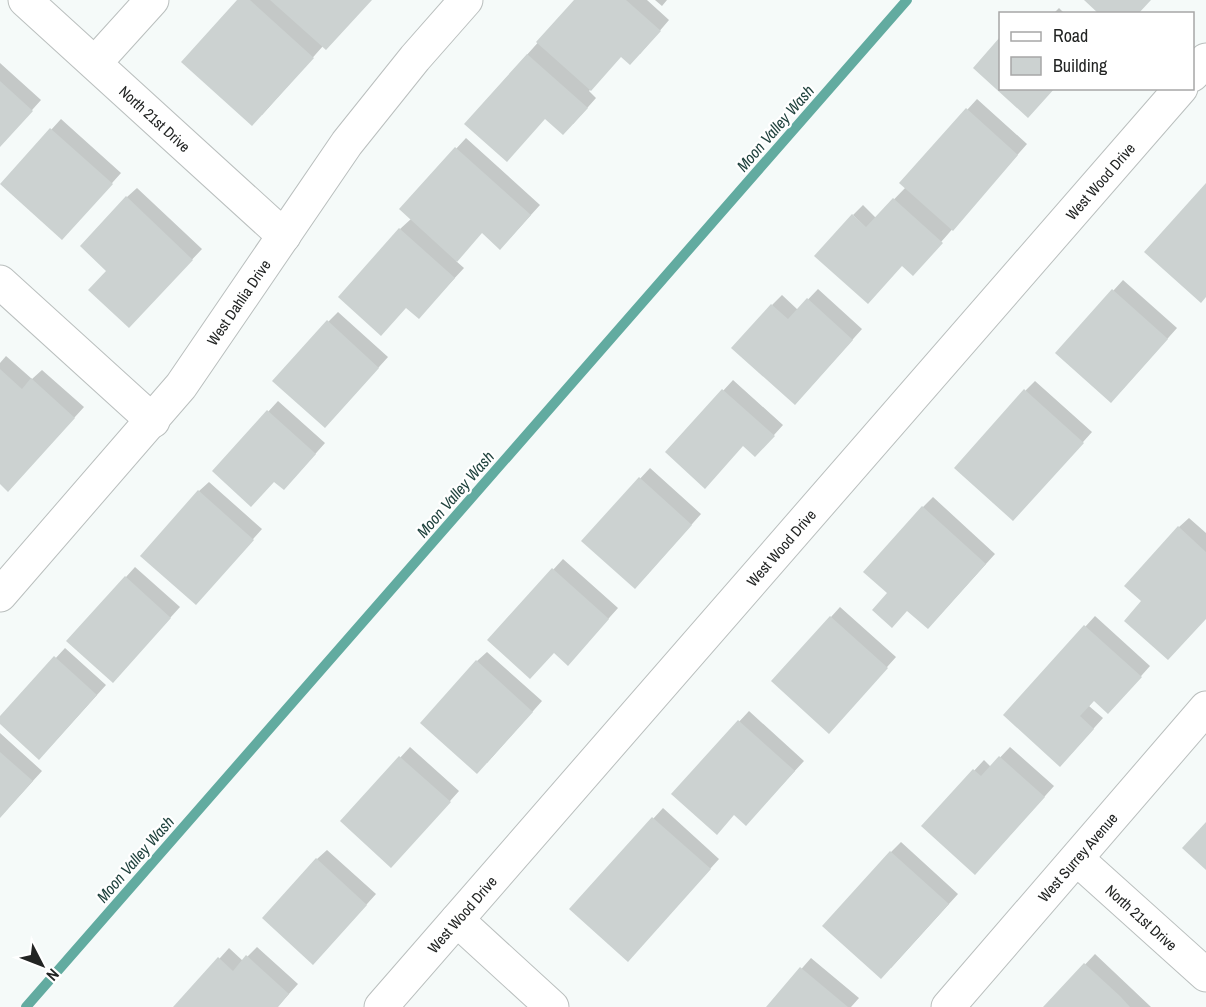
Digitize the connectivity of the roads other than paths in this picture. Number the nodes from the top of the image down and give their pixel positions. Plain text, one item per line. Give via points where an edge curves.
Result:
1 (25, 0) edge
2 (152, 0) edge
3 (466, 0) edge
4 (1206, 60) edge
5 (95, 63) junction
6 (1194, 73) edge
7 (1179, 90) edge
8 (284, 236) junction
9 (0, 282) edge
10 (153, 421) junction
11 (1, 592) edge
12 (1206, 708) edge
13 (1077, 859) junction
14 (457, 920) junction
15 (1206, 975) edge
16 (381, 1007) edge
17 (552, 1007) edge
18 (948, 1007) edge

1 - 5 street, North 21st Drive
2 - 5 street
3 - 8 street, West Dahlia Drive via 347,143
4 - 6 street
5 - 8 street, North 21st Drive
7 - 14 street, West Wood Drive
8 - 10 street, West Dahlia Drive via 182,386
9 - 10 street
10 - 11 street, West Dahlia Drive
12 - 13 street, West Surrey Avenue
13 - 15 street, North 21st Drive
13 - 18 street, West Surrey Avenue
14 - 16 street, West Wood Drive
14 - 17 street

